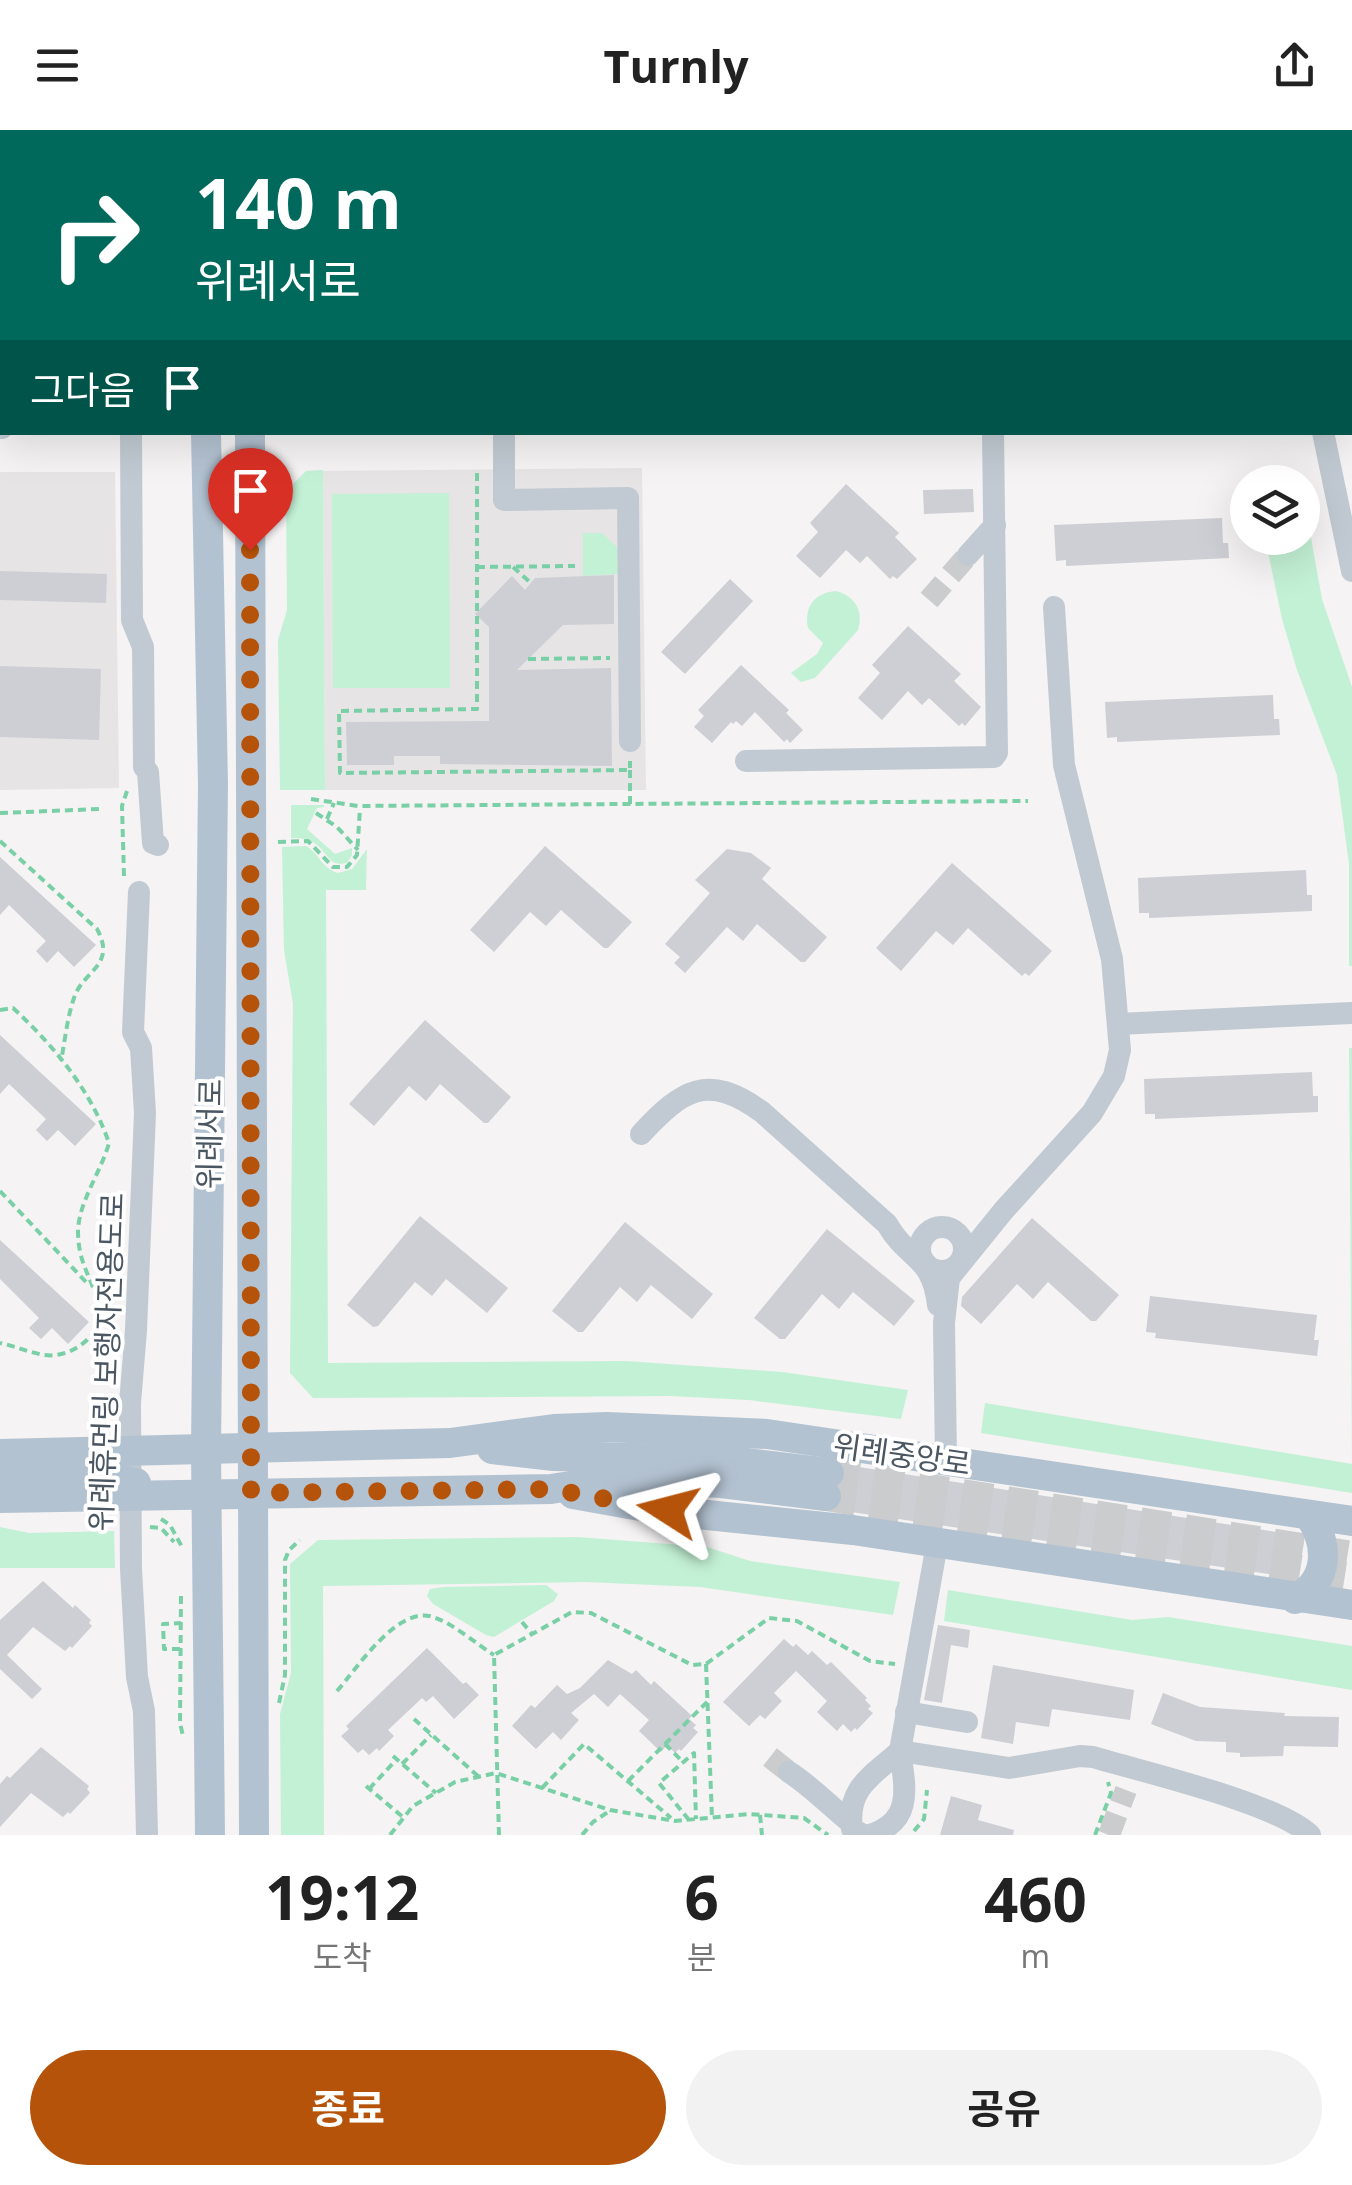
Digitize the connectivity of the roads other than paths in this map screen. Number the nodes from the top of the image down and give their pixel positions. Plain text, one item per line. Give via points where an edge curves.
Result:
1 (131, 435) edge
2 (206, 435) edge
3 (250, 435) edge
4 (504, 435) edge
5 (993, 435) edge
6 (1324, 435) edge
7 (994, 525) junction
8 (968, 555) tunnel mouth
9 (1352, 571) edge
10 (1054, 607) dead end
11 (630, 741) road end
12 (746, 761) dead end
13 (158, 845) dead end
14 (138, 892) dead end
15 (1352, 1013) edge
16 (1118, 1024) junction
17 (642, 1134) dead end
18 (1004, 1210) junction
19 (887, 1224) junction
20 (938, 1228) junction
21 (961, 1260) junction
22 (924, 1262) junction
23 (944, 1323) junction
24 (0, 1435) edge
25 (450, 1444) junction
26 (251, 1448) junction
27 (206, 1450) junction
28 (0, 1454) edge
29 (946, 1460) junction
30 (0, 1476) edge
31 (551, 1489) junction
32 (251, 1493) junction
33 (207, 1495) junction
34 (0, 1498) edge
35 (1310, 1515) junction
36 (1352, 1521) edge
37 (937, 1544) junction
38 (1294, 1598) junction
39 (1352, 1605) edge
40 (906, 1712) junction
41 (968, 1722) dead end
42 (900, 1751) junction
43 (789, 1772) tunnel mouth
44 (864, 1782) junction
45 (810, 1786) junction
46 (861, 1831) edge
47 (147, 1835) edge
48 (210, 1835) edge
49 (254, 1835) edge
50 (1310, 1835) edge

1 - 13 street via 132,620 143,648 144,767
2 - 27 main road, 위례서로 via 213,784
3 - 26 main road, 위례서로
4 - 11 street via 504,500 628,498
5 - 7 street
6 - 9 street
7 - 8 street
7 - 12 street via 994,757
10 - 16 street via 1064,765 1112,959
14 - 47 street, 위례휴먼링 보행자전용도로 via 133,1032 141,1048 145,1113 131,1373 131,1569
15 - 16 street
16 - 18 street via 1118,1064 1101,1100
17 - 19 street via 683,1095 726,1091 762,1112
18 - 20 street
18 - 21 street
19 - 20 street
19 - 22 street
20 - 21 street via 958,1233
20 - 22 street via 921,1242
21 - 22 street via 944,1272
21 - 23 street via 949,1278
22 - 23 street via 936,1282
23 - 29 street
24 - 27 main road, 위례중앙로 via 99,1434
25 - 26 main road, 위례중앙로
25 - 29 main road, 위례중앙로 via 554,1429 680,1429 767,1434
25 - 31 main road, 위례중앙로 via 554,1456 722,1460 828,1484 621,1478
26 - 27 main road, 위례중앙로
26 - 32 main road, 위례서로
27 - 28 main road, 위례중앙로
27 - 33 main road, 위례서로
29 - 35 main road, 위례중앙로
30 - 33 main road, 위례중앙로 via 92,1476
31 - 32 main road, 위례중앙로
31 - 37 main road, 위례중앙로
32 - 33 main road, 위례중앙로
32 - 49 main road, 위례서로
33 - 34 main road, 위례중앙로
33 - 48 main road, 위례서로
35 - 36 main road, 위례중앙로
35 - 38 main road via 1324,1542 1322,1569 1315,1585
37 - 38 main road, 위례중앙로
37 - 40 street
38 - 39 main road, 위례중앙로
40 - 41 street
40 - 42 street
42 - 44 street
42 - 46 street via 902,1809 893,1824
42 - 50 street via 1009,1768 1080,1756 1129,1779 1296,1822
43 - 45 street
44 - 45 street
44 - 46 street via 849,1811
45 - 46 street

